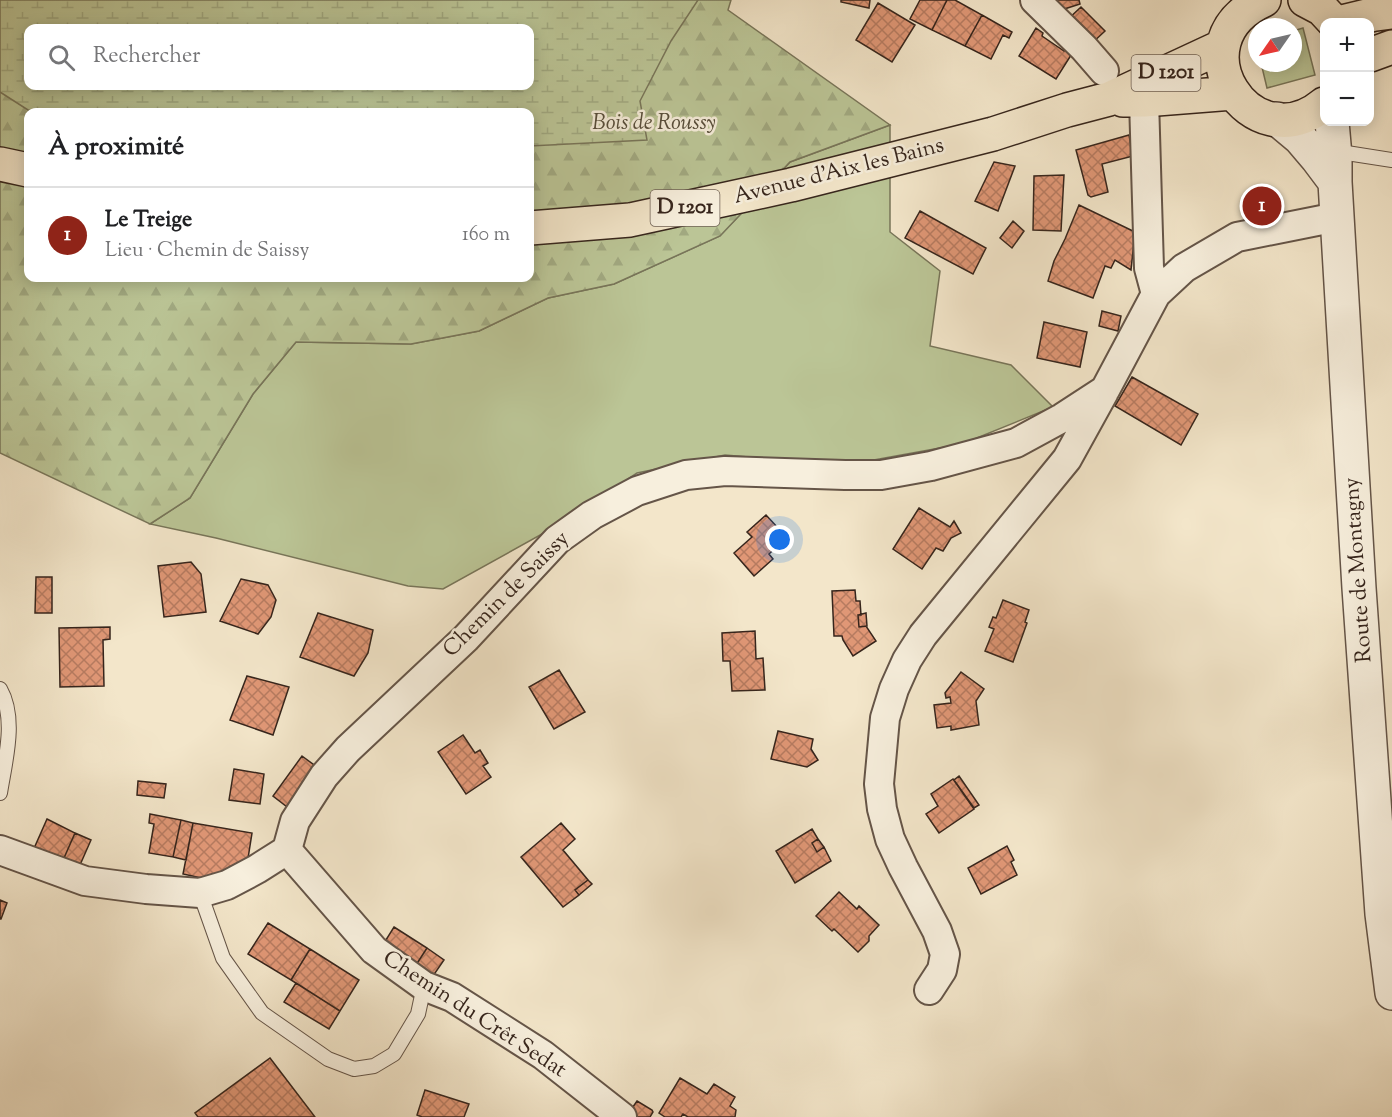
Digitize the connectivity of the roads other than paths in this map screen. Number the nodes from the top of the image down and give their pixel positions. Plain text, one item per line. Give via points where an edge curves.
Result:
1 (1035, 0) edge
2 (1305, 0) edge
3 (1253, 3) edge
4 (1392, 12) edge
5 (1330, 18) edge
6 (1358, 18) edge
7 (1223, 46) junction
8 (1392, 47) edge
9 (1374, 54) edge
10 (1107, 85) junction
11 (1233, 93) junction
12 (1144, 100) junction
13 (1320, 108) edge
14 (1276, 119) junction
15 (1334, 151) edge
16 (1392, 160) edge
17 (0, 164) edge
18 (24, 169) edge
19 (1337, 217) junction
20 (534, 228) edge
21 (1156, 294) junction
22 (1105, 390) junction
23 (0, 689) edge
24 (0, 793) edge
25 (0, 850) edge
26 (287, 850) junction
27 (200, 892) junction
28 (424, 986) junction
29 (929, 990) dead end
30 (1392, 993) edge
31 (622, 1117) edge

1 - 10 street via 1084,48
2 - 5 main road
3 - 7 main road via 1238,16
4 - 6 main road
7 - 10 main road, D 1201
7 - 11 main road via 1222,62
8 - 9 main road
10 - 12 main road, D 1201
10 - 20 main road, Avenue d'Aix les Bains / D 1201 via 1067,110 993,134 791,185 630,220
11 - 12 main road, D 1201
11 - 14 main road via 1245,106
12 - 21 street via 1149,268
13 - 14 main road via 1296,119
14 - 15 street via 1317,158
15 - 16 lane
15 - 19 street, Route de Montagny
17 - 18 main road
19 - 21 street, Chemin de Saissy via 1237,237 1184,268
19 - 30 street, Route de Montagny via 1382,914
21 - 22 street, Chemin de Saissy
22 - 26 street, Chemin de Saissy via 1016,443 931,466 881,475 725,471 686,475 637,491 592,515 557,540 466,638 340,758 295,821
22 - 29 street via 1067,459 923,635 907,660 885,718 879,784 882,809 890,839 945,954 942,970
23 - 24 lane via 10,724
25 - 27 street via 85,881
26 - 27 street via 227,885
26 - 28 street, Chemin du Crêt Sedat via 374,950
27 - 28 lane via 223,958 262,1013 328,1059 354,1069 374,1066 394,1054 418,1014
28 - 31 street, Chemin du Crêt Sedat via 452,997 543,1055

